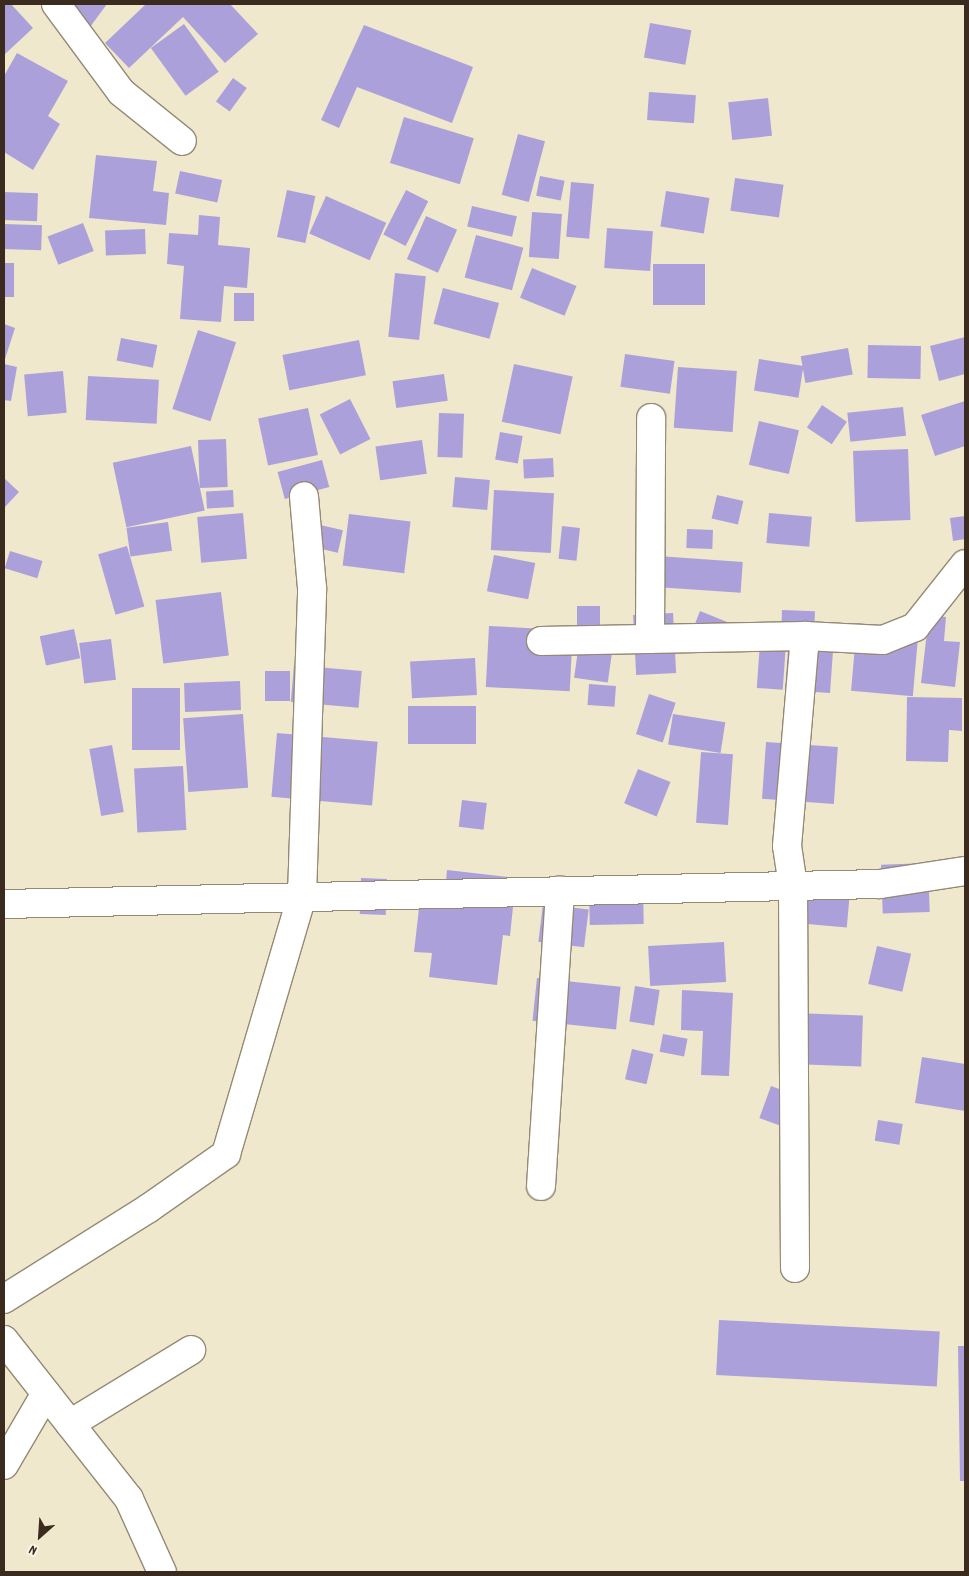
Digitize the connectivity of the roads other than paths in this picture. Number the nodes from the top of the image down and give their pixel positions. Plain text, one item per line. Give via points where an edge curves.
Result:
1 (56, 4) edge
2 (182, 141) dead end
3 (651, 418) dead end
4 (304, 496) dead end
5 (965, 564) edge
6 (805, 636) junction
7 (650, 639) junction
8 (541, 641) dead end
9 (965, 871) edge
10 (793, 886) junction
11 (560, 891) junction
12 (302, 896) junction
13 (4, 904) edge
14 (541, 1186) dead end
15 (795, 1268) dead end
16 (4, 1299) edge
17 (4, 1340) edge
18 (191, 1350) dead end
19 (46, 1393) junction
20 (70, 1424) junction
21 (4, 1465) edge
22 (162, 1572) edge

1 - 2 street via 121,92
3 - 7 street
4 - 12 street via 312,588
5 - 6 street via 915,627 883,640
6 - 7 street
6 - 10 street via 787,846
7 - 8 street
9 - 10 street via 880,884
10 - 11 street
10 - 15 street
11 - 12 street
11 - 14 street
12 - 13 street
12 - 16 street via 226,1154 149,1208
17 - 19 street
18 - 20 street
19 - 20 street
19 - 21 street
20 - 22 street via 129,1498

